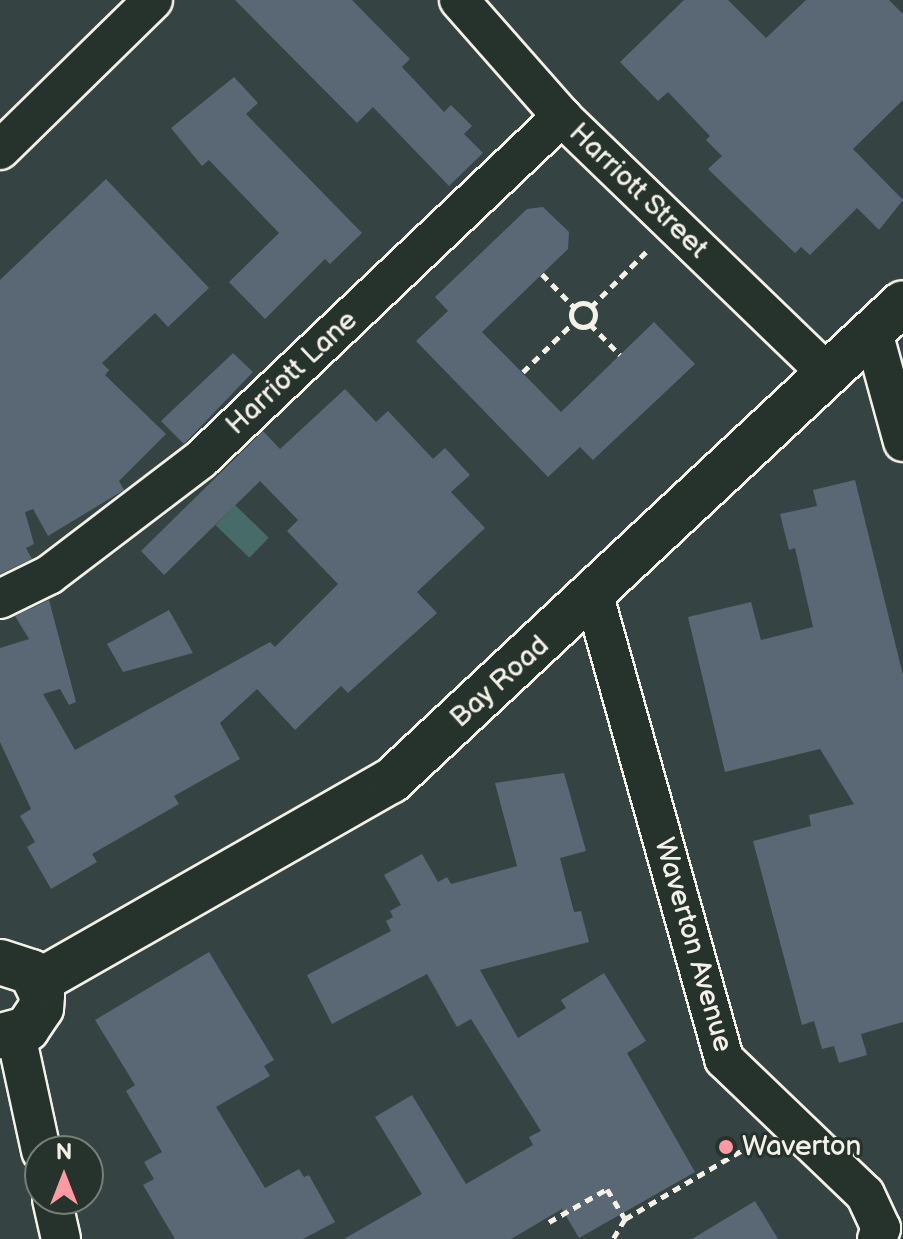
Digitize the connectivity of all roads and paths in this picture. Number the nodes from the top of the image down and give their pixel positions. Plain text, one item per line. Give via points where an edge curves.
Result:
1 (153, 0) edge
2 (459, 0) edge
3 (562, 117) junction
4 (0, 150) edge
5 (673, 225) junction
6 (542, 274) dead end
7 (574, 307) junction
8 (591, 307) junction
9 (888, 318) edge
10 (573, 323) junction
11 (590, 324) junction
12 (620, 355) dead end
13 (523, 372) dead end
14 (827, 373) junction
15 (903, 442) edge
16 (594, 596) junction
17 (0, 599) edge
18 (0, 962) edge
19 (38, 982) junction
20 (8, 1036) edge
21 (36, 1135) edge
22 (746, 1148) dead end
23 (56, 1215) edge
24 (625, 1219) junction
25 (549, 1222) dead end
26 (61, 1239) edge
27 (613, 1239) edge
28 (877, 1239) edge

1 - 4 street
2 - 3 street, Harriott Street
3 - 5 street, Harriott Street
3 - 17 street, Harriott Lane via 200,460 49,575
5 - 8 path
5 - 14 street, Harriott Street
6 - 7 path
7 - 8 path
7 - 10 path
8 - 11 path
9 - 14 street, Bay Road
9 - 15 street
10 - 11 path
10 - 13 path
11 - 12 path
14 - 16 street, Bay Road
16 - 19 street, Bay Road via 391,781
16 - 28 street, Waverton Avenue via 724,1059 865,1194 881,1228
18 - 19 street via 20,964
19 - 20 street via 41,1008 27,1029
20 - 21 street
22 - 24 path
23 - 26 street
24 - 25 path via 607,1189
24 - 27 path

